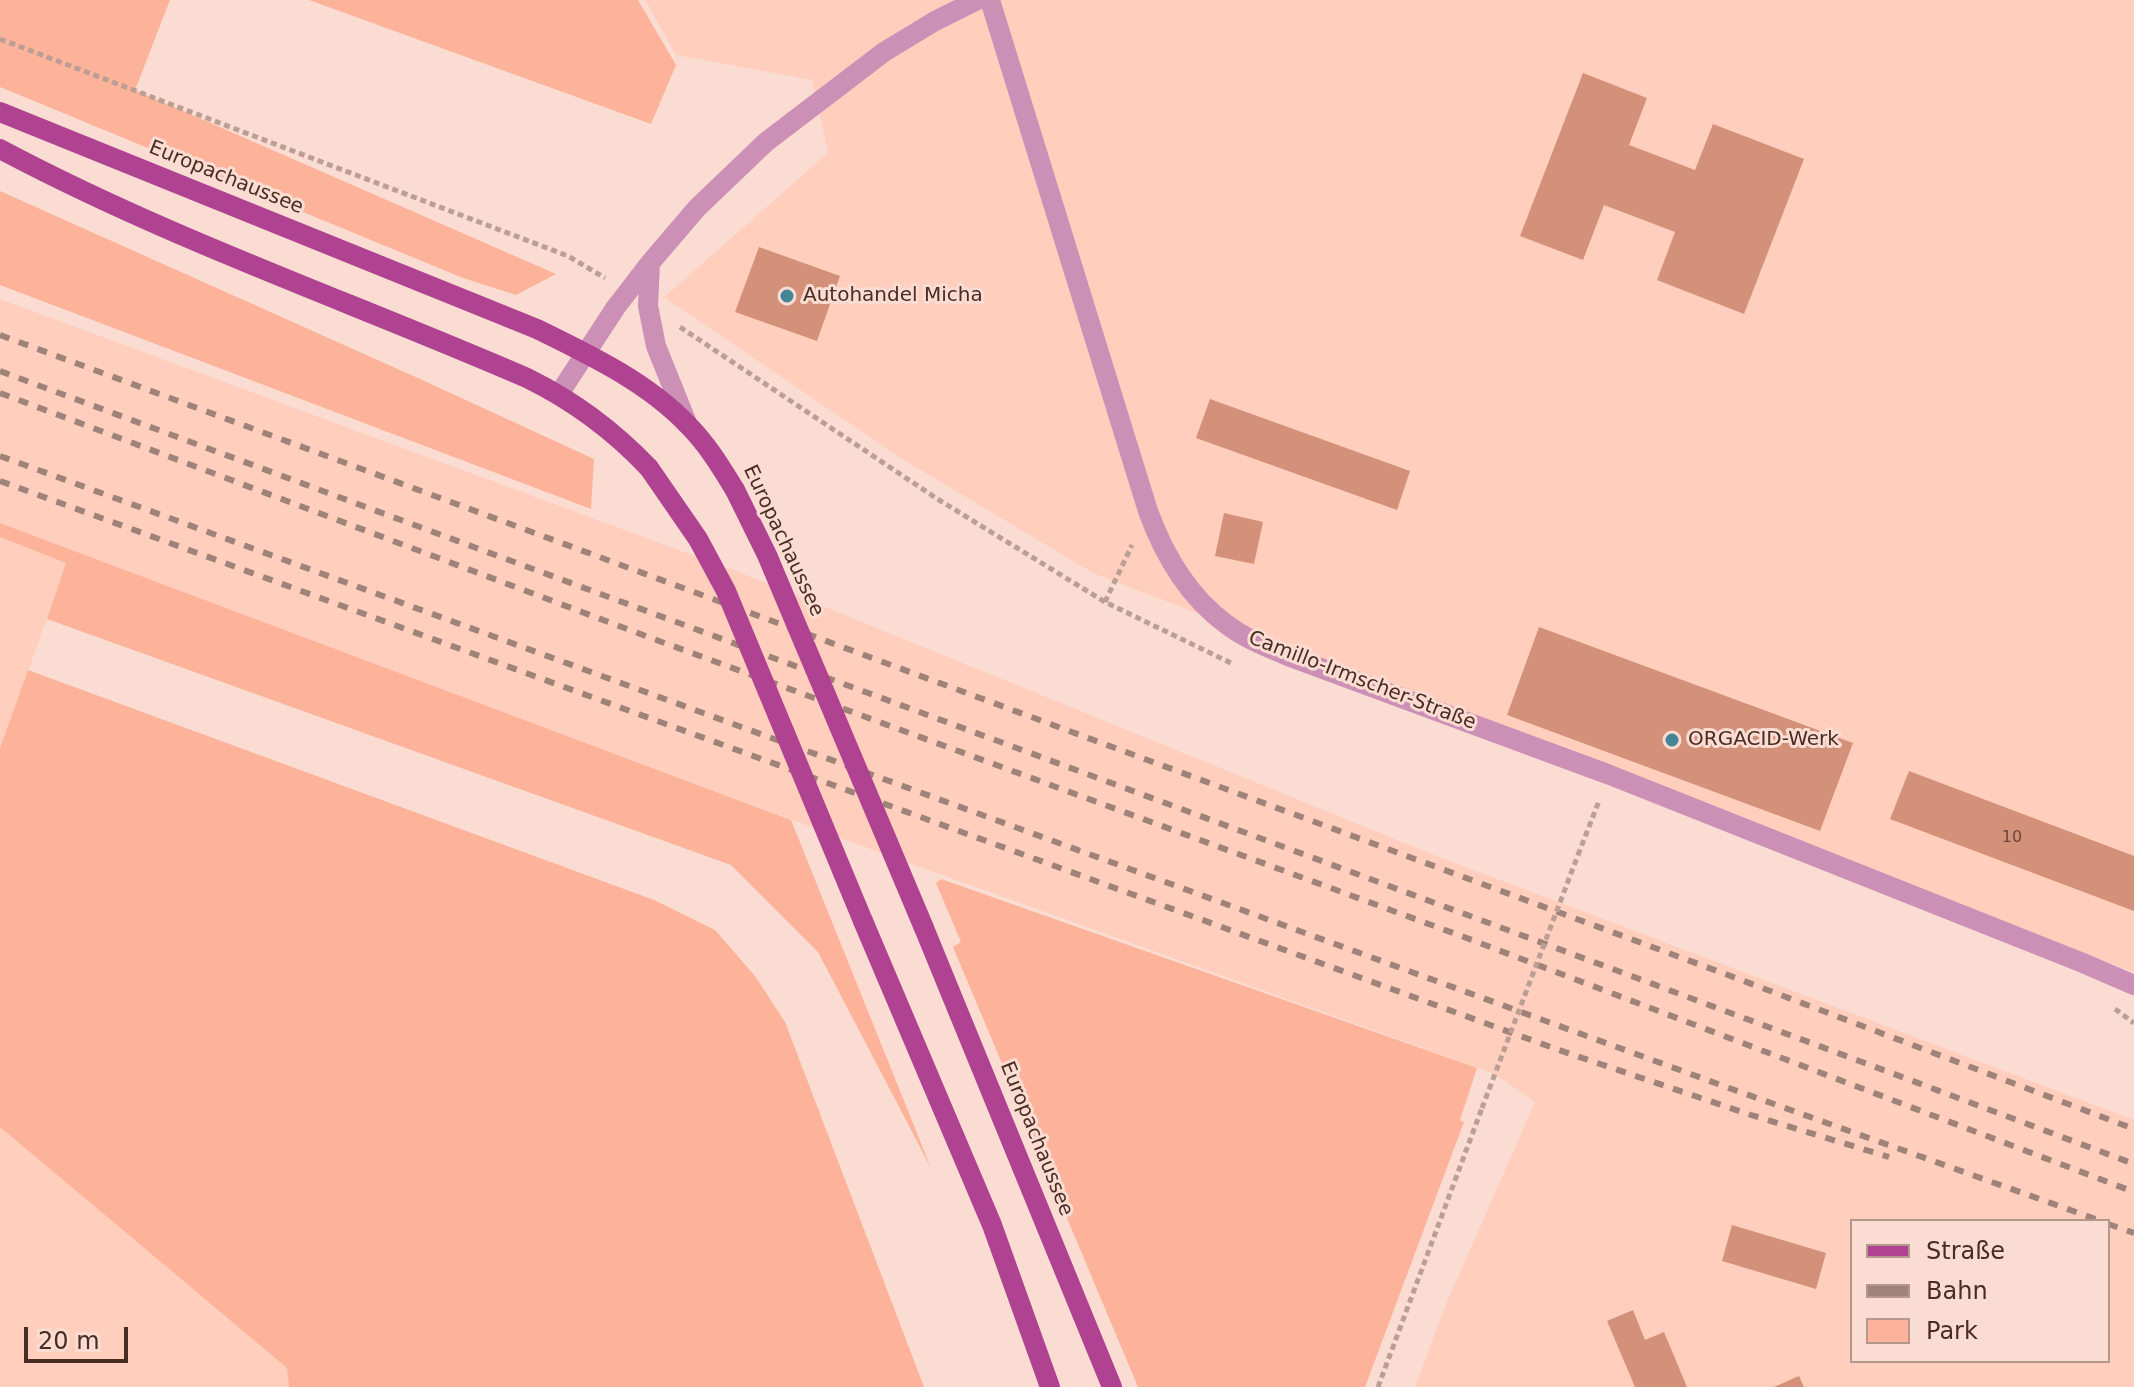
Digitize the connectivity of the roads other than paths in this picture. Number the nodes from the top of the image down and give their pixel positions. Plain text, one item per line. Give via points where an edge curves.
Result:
1 (977, 0) edge
2 (990, 0) edge
3 (0, 112) edge
4 (0, 149) edge
5 (650, 263) junction
6 (585, 353) junction
7 (559, 394) junction
8 (687, 423) junction
9 (2134, 985) edge
10 (1050, 1387) edge
11 (1112, 1387) edge

1 - 5 street via 884,52 766,142 697,208
2 - 9 street, Camillo-Irmscher-Straße via 1158,539 1188,589 1227,625 1288,656 1610,775
3 - 6 main road, Europachaussee
4 - 7 main road via 160,225
5 - 6 street
5 - 8 street via 648,306 656,346
6 - 7 street
6 - 8 main road, Europachaussee via 653,394
7 - 10 main road, bridge via 626,443 649,468 726,591 992,1225
8 - 11 main road, Europachaussee, bridge via 721,465 767,555

